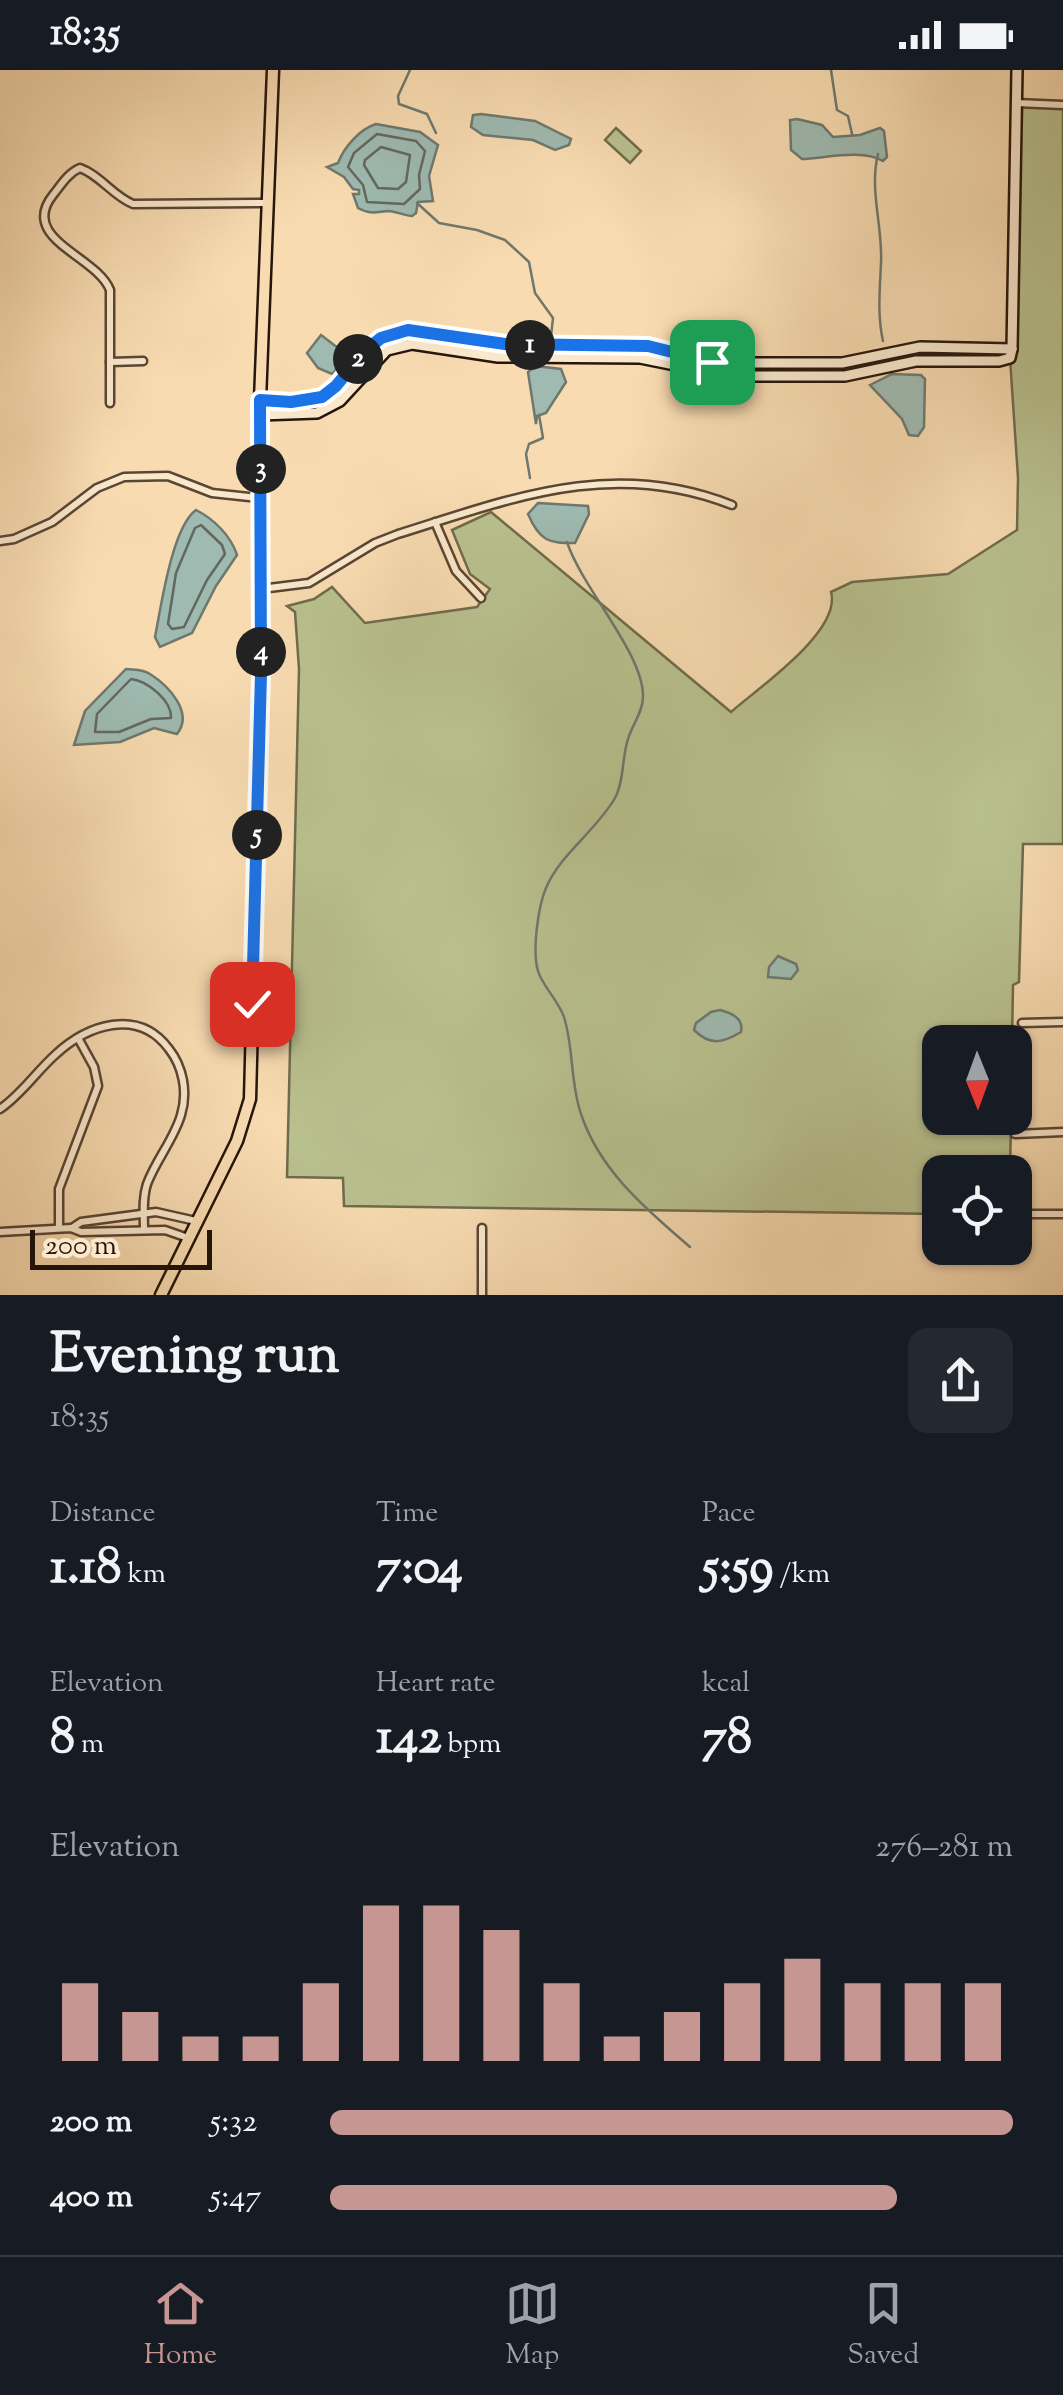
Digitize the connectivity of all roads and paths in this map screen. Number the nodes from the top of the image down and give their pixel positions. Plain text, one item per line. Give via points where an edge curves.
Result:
1 (272, 70) edge
2 (1017, 70) edge
3 (1016, 103) junction
4 (1063, 104) edge
5 (266, 203) junction
6 (915, 348) junction
7 (1012, 349) junction
8 (143, 361) dead end
9 (916, 361) junction
10 (110, 362) junction
11 (260, 400) junction
12 (110, 403) dead end
13 (260, 416) junction
14 (261, 498) junction
15 (732, 505) dead end
16 (435, 522) junction
17 (0, 541) edge
18 (261, 589) junction
19 (481, 598) dead end
20 (1063, 1022) edge
21 (1022, 1024) dead end
22 (78, 1038) junction
23 (0, 1109) edge
24 (1063, 1132) edge
25 (1032, 1133) edge
26 (144, 1213) junction
27 (1032, 1214) edge
28 (1063, 1214) edge
29 (196, 1221) junction
30 (59, 1228) junction
31 (71, 1228) junction
32 (482, 1228) dead end
33 (144, 1230) junction
34 (0, 1232) edge
35 (188, 1238) junction
36 (160, 1295) edge
37 (482, 1295) edge

1 - 5 main road
2 - 3 street
3 - 4 street
3 - 7 street
5 - 10 street via 134,204 88,170 72,171 43,221 53,238 108,284
5 - 11 main road
6 - 7 street
6 - 9 street
6 - 11 street via 842,363 730,363 648,346 505,344 408,330 381,338 322,397
7 - 9 street via 1000,361
8 - 10 street
9 - 13 street via 845,376 729,376 640,358 498,357 412,344 388,350 340,401 318,413
10 - 12 street
11 - 13 main road
13 - 14 main road
14 - 17 street via 212,494 168,476 124,477 52,522
14 - 18 main road
15 - 16 street via 648,484 598,482 538,490
16 - 18 street via 376,543 309,583
16 - 19 street via 456,571
18 - 29 main road via 250,1098
20 - 21 street
22 - 23 street
22 - 26 street via 106,1025 135,1025 159,1038 178,1064 182,1114 147,1185
22 - 30 street via 98,1086 59,1189
24 - 25 street
26 - 29 street
26 - 31 street
26 - 33 street
27 - 28 street
29 - 35 main road
30 - 31 street
30 - 34 street
31 - 33 street
32 - 37 street
33 - 35 street
35 - 36 main road

